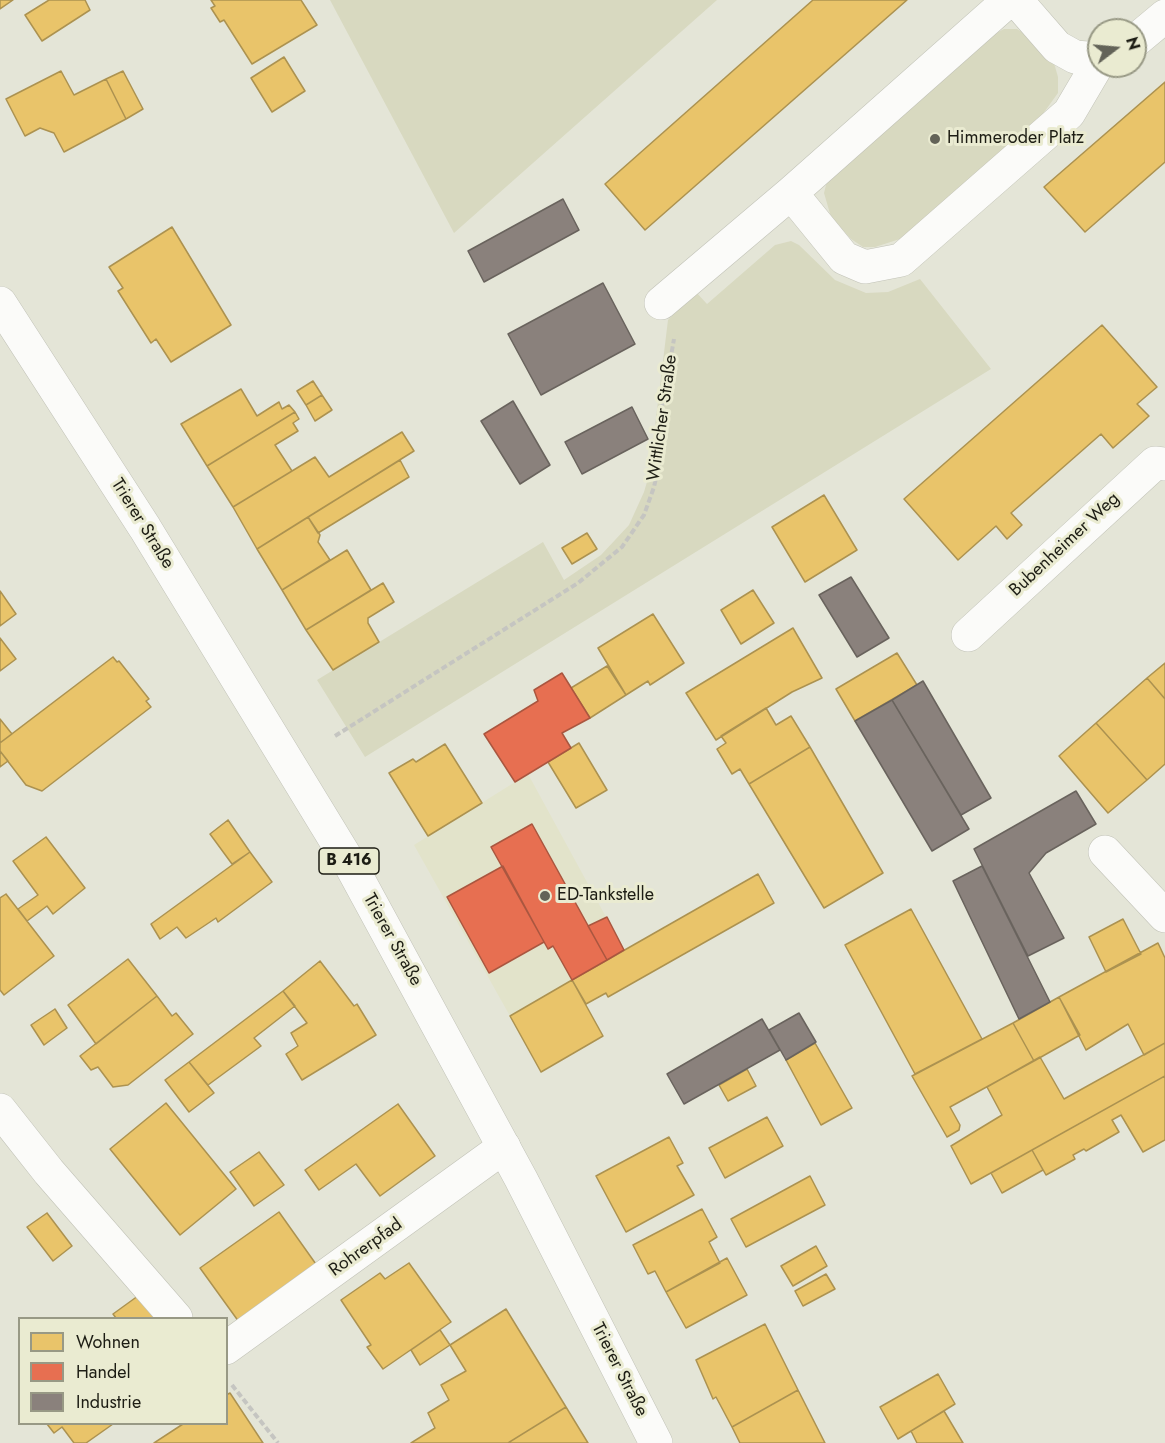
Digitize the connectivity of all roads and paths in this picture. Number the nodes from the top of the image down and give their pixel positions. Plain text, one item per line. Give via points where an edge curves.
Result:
1 (1009, 0) edge
2 (1016, 0) edge
3 (1165, 16) edge
4 (1147, 31) edge
5 (1087, 58) edge
6 (1089, 78) edge
7 (791, 193) junction
8 (0, 303) edge
9 (669, 315) joint
10 (1165, 464) edge
11 (968, 635) dead end
12 (334, 736) dead end
13 (1105, 852) dead end
14 (1165, 916) edge
15 (0, 1110) edge
16 (504, 1147) junction
17 (175, 1317) edge
18 (228, 1347) edge
19 (228, 1380) edge
20 (278, 1443) edge
21 (656, 1443) edge

1 - 7 main road
2 - 5 main road via 1057,47
3 - 4 main road
6 - 7 main road via 1069,114 901,260 865,267 844,258
7 - 9 main road
8 - 16 main road, Trierer Straße / B 416 via 314,801
9 - 12 path, Wittlicher Straße via 660,459 639,524 622,547 578,583
10 - 11 main road, Bubenheimer Weg via 1155,463
13 - 14 main road
15 - 17 main road
16 - 18 main road, Rohrerpfad
16 - 21 main road, Trierer Straße / B 416
19 - 20 path

